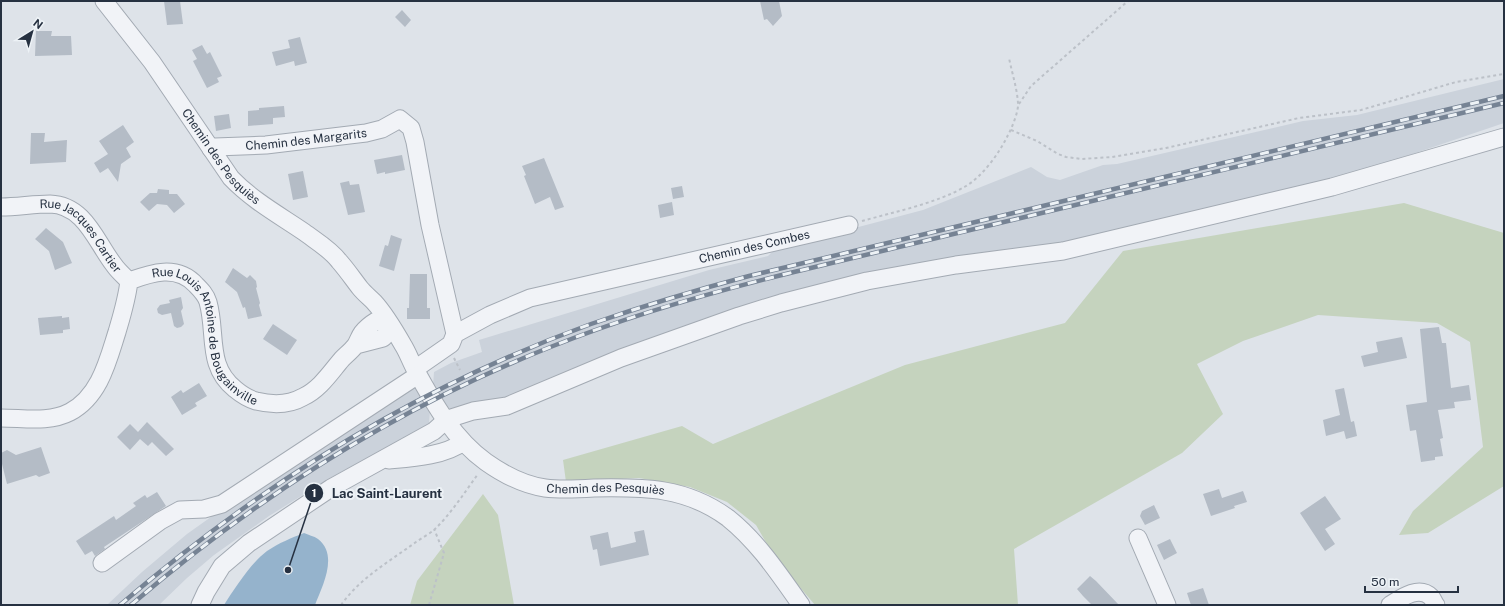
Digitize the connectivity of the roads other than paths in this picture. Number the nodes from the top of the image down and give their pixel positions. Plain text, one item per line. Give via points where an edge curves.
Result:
1 (104, 1) edge
2 (1504, 137) edge
3 (210, 149) junction
4 (1, 207) edge
5 (849, 225) road end
6 (129, 281) junction
7 (383, 326) junction
8 (455, 334) junction
9 (417, 372) junction
10 (1, 418) edge
11 (445, 421) junction
12 (463, 442) junction
13 (383, 461) junction
14 (1138, 538) dead end
15 (102, 563) dead end
16 (200, 605) edge
17 (801, 605) edge
18 (1167, 605) edge
19 (1390, 605) edge
20 (1436, 605) edge

1 - 3 street, Chemin des Pesquiès via 152,62
2 - 11 street via 1332,186 1062,251 956,264 867,281 781,302 621,358 506,406 473,411
3 - 7 street, Chemin des Pesquiès via 244,191 321,244 338,259 360,288 366,304
3 - 8 street, Chemin des Margarits via 366,133 382,129 400,119 411,128 415,142 430,225
4 - 6 street, Rue Jacques Cartier via 51,204 63,206 85,221 114,265
5 - 8 street, Chemin des Combes via 530,298
6 - 7 street, Rue Louis Antoine de Bougainville via 153,273 174,272 186,276 194,283 208,302 216,362 221,374 240,394 268,404 293,402 303,397 321,384 356,345 375,340
6 - 10 street, Rue Louis Antoine de Bougainville via 127,298 105,369 94,390 84,401 71,411 40,420
7 - 9 street, Chemin des Pesquiès via 400,354
8 - 9 street, Chemin des Combes via 451,344
9 - 11 street, Chemin des Pesquiès
9 - 15 street, Chemin des Combes via 222,504 204,509 180,510 160,521
11 - 12 street, Chemin des Pesquiès
11 - 13 street via 434,431
12 - 13 street via 439,452 414,458
12 - 17 street, Chemin des Pesquiès via 500,471 544,488 637,488 669,491 706,505 744,532 764,554
13 - 16 street via 332,488 249,543 222,566
14 - 18 street
19 - 20 street via 1408,594 1422,592 1430,596

